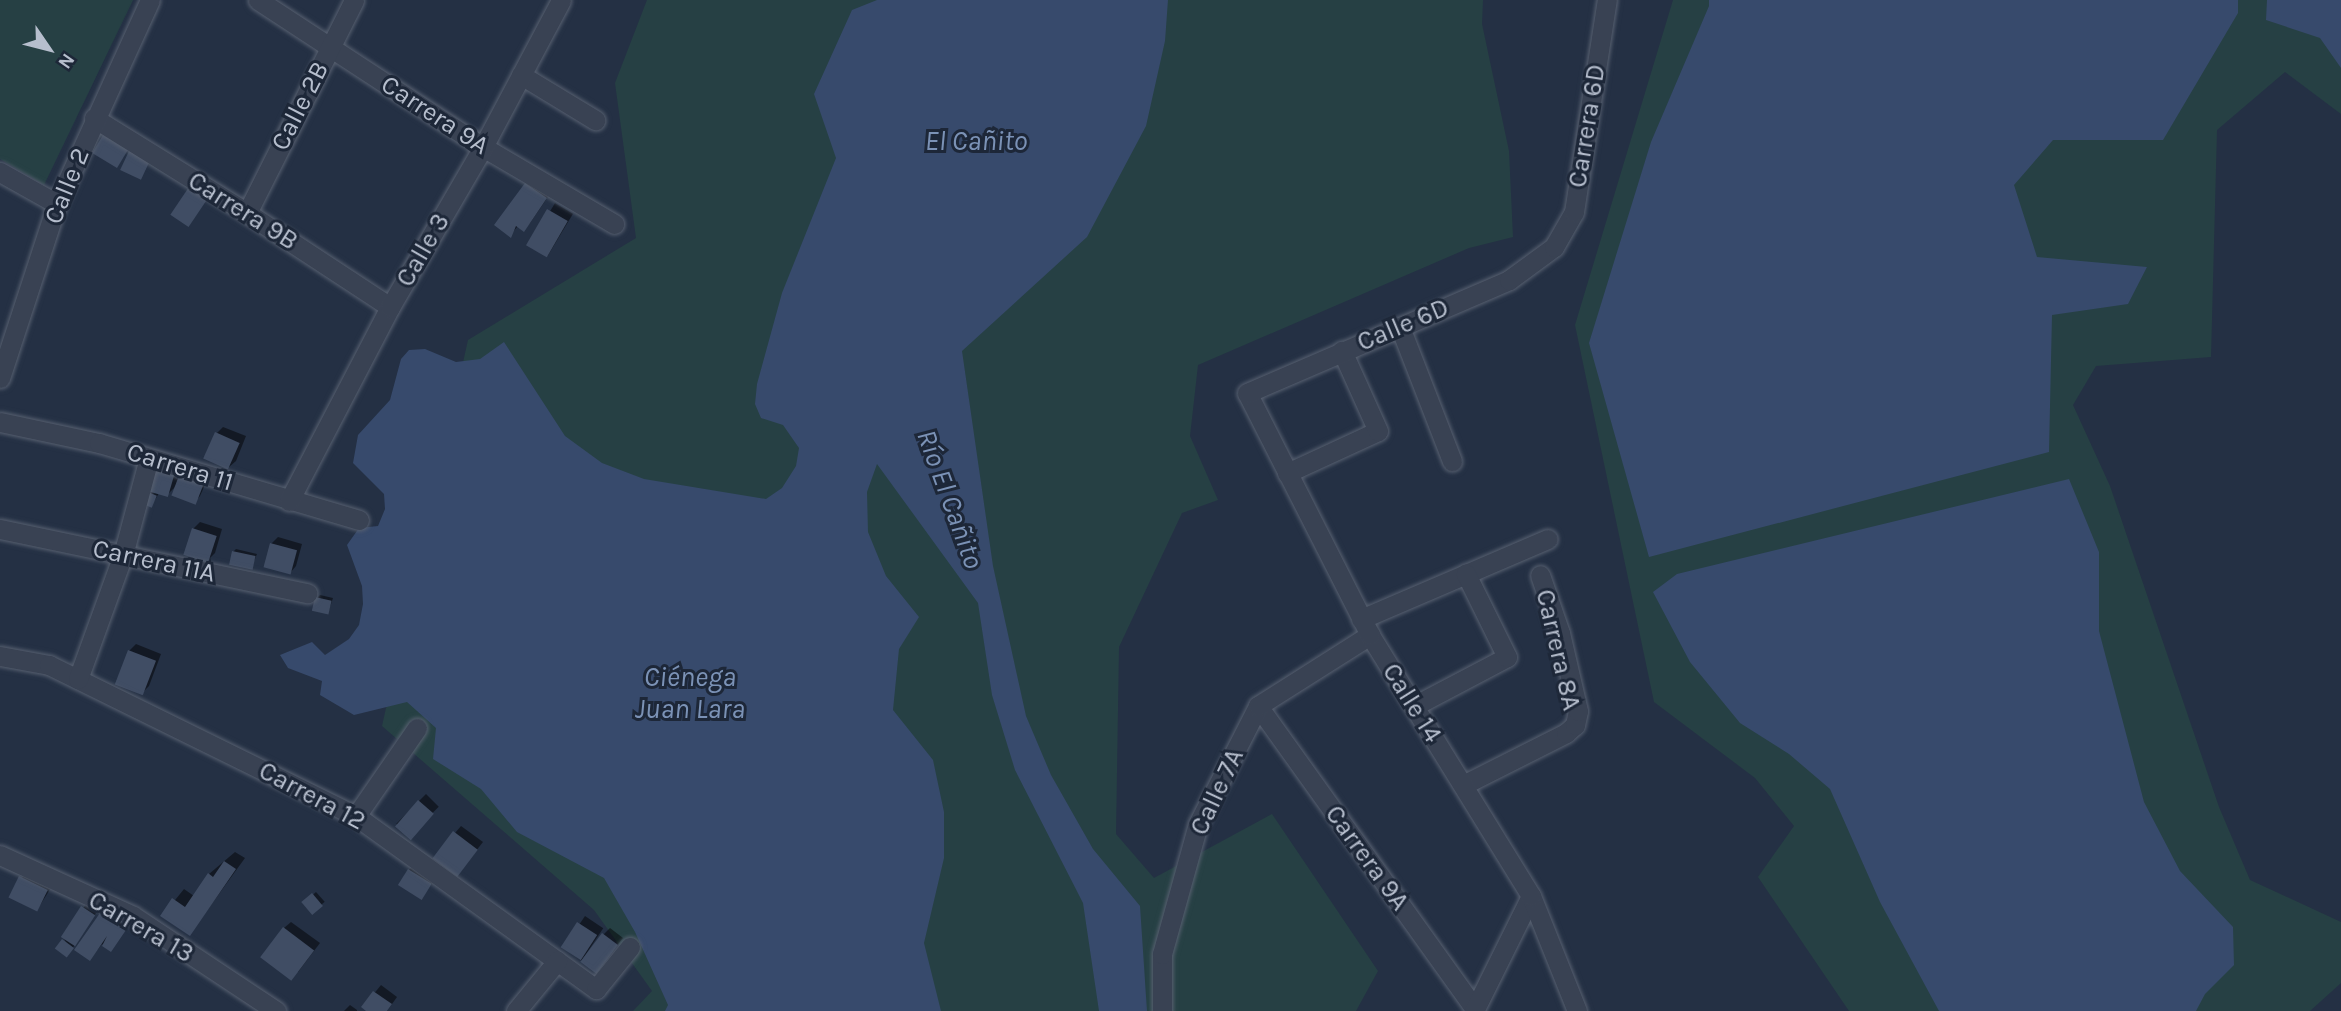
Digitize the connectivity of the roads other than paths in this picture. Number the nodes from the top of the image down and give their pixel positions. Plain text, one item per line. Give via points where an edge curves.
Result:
1 (150, 0) edge
2 (258, 0) edge
3 (354, 0) edge
4 (561, 0) edge
5 (1603, 1) edge
6 (331, 46) junction
7 (521, 75) junction
8 (94, 118) junction
9 (595, 120) dead end
10 (483, 147) junction
11 (0, 172) edge
12 (57, 204) junction
13 (247, 213) junction
14 (614, 225) dead end
15 (1554, 247) joint
16 (390, 307) junction
17 (1400, 327) junction
18 (1342, 351) junction
19 (0, 378) edge
20 (1247, 393) joint
21 (0, 422) edge
22 (149, 458) junction
23 (1452, 461) dead end
24 (1287, 473) junction
25 (289, 501) junction
26 (359, 520) dead end
27 (0, 529) edge
28 (1548, 539) dead end
29 (123, 555) junction
30 (1466, 574) junction
31 (1541, 575) dead end
32 (307, 593) dead end
33 (1365, 627) junction
34 (0, 656) edge
35 (78, 679) junction
36 (1258, 706) junction
37 (1414, 706) junction
38 (417, 728) dead end
39 (1463, 785) junction
40 (356, 816) junction
41 (0, 855) edge
42 (1531, 896) junction
43 (630, 947) dead end
44 (557, 961) junction
45 (1475, 1010) edge
46 (276, 1011) edge
47 (516, 1011) edge
48 (1162, 1011) edge
49 (1577, 1011) edge

1 - 8 street, Calle 2
2 - 6 street, Carrera 9A
3 - 6 street, Calle 2B
4 - 7 street, Calle 3
5 - 15 street, Carrera 6D via 1574,212
6 - 10 street, Carrera 9A
6 - 13 street, Calle 2B
7 - 9 street
7 - 10 street, Calle 3
8 - 12 street, Calle 2
8 - 13 street, Carrera 9B
10 - 14 street, Carrera 9A
10 - 16 street, Calle 3
11 - 12 street
12 - 19 street, Calle 2
13 - 16 street, Carrera 9B
15 - 17 street, Calle 6D via 1509,280
16 - 25 street, Calle 3
17 - 18 street, Calle 6D
17 - 23 street
18 - 20 street, Calle 6D
18 - 24 street via 1378,431
20 - 24 street, Calle 14
21 - 22 street, Carrera 11
22 - 25 street, Carrera 11
22 - 29 street
24 - 33 street, Calle 14
25 - 26 street, Carrera 11
27 - 29 street, Carrera 11A
28 - 30 street
29 - 32 street, Carrera 11A
29 - 35 street
30 - 33 street
30 - 37 street via 1507,657
31 - 39 street, Carrera 8A via 1560,633 1577,711 1575,725
33 - 36 street
33 - 37 street, Calle 14
34 - 35 street, Carrera 12 via 49,665
35 - 40 street, Carrera 12
36 - 45 street, Carrera 9A
36 - 48 street, Calle 7A via 1198,824 1162,954
37 - 39 street, Calle 14
38 - 40 street
39 - 42 street, Calle 14
40 - 44 street, Carrera 12
41 - 46 street, Carrera 13 via 133,916
42 - 45 street
42 - 49 street, Calle 14
43 - 44 street, Carrera 12 via 596,989
44 - 47 street

